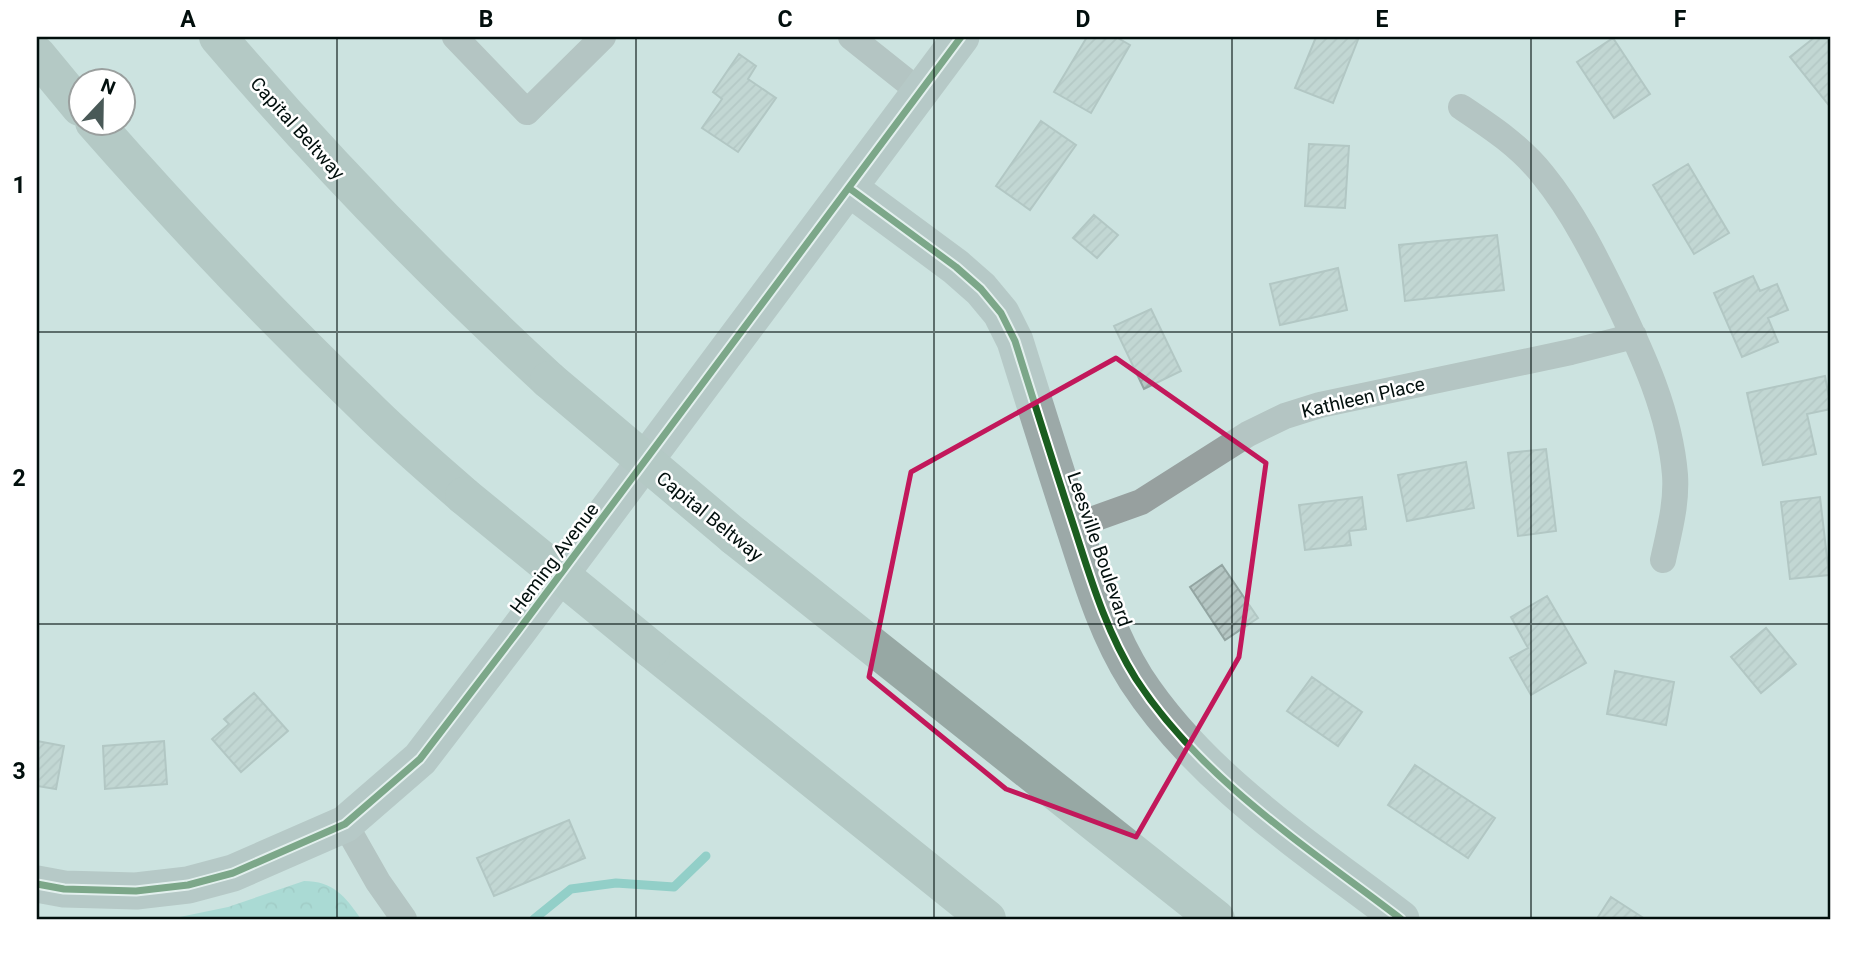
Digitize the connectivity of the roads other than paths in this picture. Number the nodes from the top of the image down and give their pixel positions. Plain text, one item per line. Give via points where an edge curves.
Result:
1 (218, 37) edge
2 (455, 37) edge
3 (603, 37) edge
4 (850, 37) edge
5 (961, 37) edge
6 (37, 55) edge
7 (66, 90) edge
8 (920, 92) junction
9 (1461, 107) dead end
10 (106, 136) edge
11 (849, 188) junction
12 (1634, 336) junction
13 (1074, 526) junction
14 (1663, 560) dead end
15 (345, 824) junction
16 (37, 884) edge
17 (404, 919) edge
18 (987, 919) edge
19 (1216, 919) edge
20 (1401, 919) edge

1 - 19 highway, Capital Beltway, bridge via 351,186 450,288 549,380 734,536
2 - 3 street via 527,112
4 - 8 street
5 - 8 street, Heming Avenue
6 - 7 highway
8 - 11 street, Heming Avenue
9 - 12 street via 1504,135 1543,174 1590,246
10 - 18 highway, bridge via 260,302 367,409 464,496
11 - 13 street, Leesville Boulevard via 956,267 1001,313 1015,341
11 - 15 street, Heming Avenue via 434,743
12 - 13 street, Kathleen Place via 1285,416 1248,434 1141,502
12 - 14 street via 1670,436 1674,503
13 - 20 street, Leesville Boulevard via 1106,624 1156,707 1248,801
15 - 16 street, Heming Avenue via 233,873 188,885 100,891
15 - 17 street

